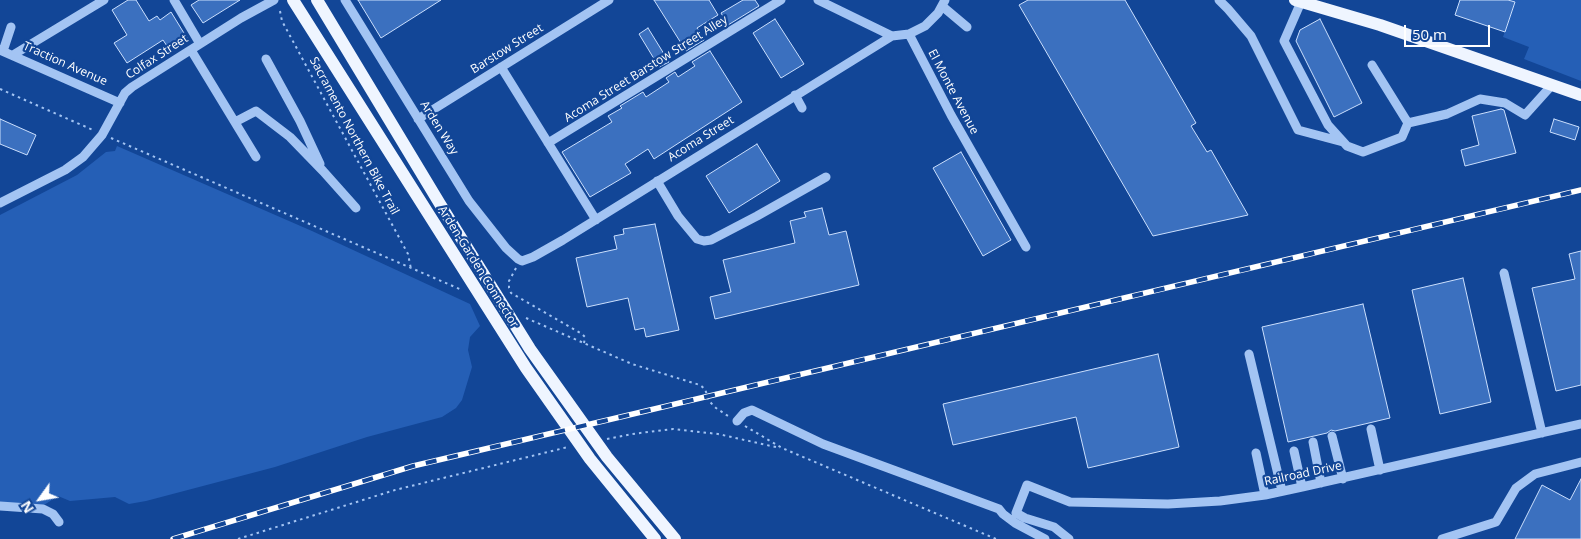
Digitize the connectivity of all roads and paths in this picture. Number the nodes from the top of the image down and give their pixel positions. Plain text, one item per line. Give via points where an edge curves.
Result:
1 (104, 0) edge
2 (174, 0) edge
3 (274, 0) edge
4 (293, 0) edge
5 (316, 0) edge
6 (345, 0) edge
7 (609, 0) edge
8 (782, 0) edge
9 (818, 0) edge
10 (1218, 0) edge
11 (1298, 1) edge
12 (944, 3) edge
13 (1337, 6) edge
14 (280, 11) dead end
15 (12, 27) dead end
16 (967, 27) dead end
17 (909, 34) junction
18 (892, 36) junction
19 (200, 44) junction
20 (1, 50) edge
21 (191, 50) junction
22 (13, 55) junction
23 (266, 60) dead end
24 (1372, 65) dead end
25 (500, 67) junction
26 (1552, 85) junction
27 (0, 89) edge
28 (795, 95) junction
29 (1581, 95) edge
30 (120, 103) junction
31 (802, 108) dead end
32 (67, 119) dead end
33 (418, 119) junction
34 (235, 122) junction
35 (1408, 123) junction
36 (1344, 142) junction
37 (548, 143) junction
38 (132, 148) dead end
39 (256, 157) dead end
40 (323, 171) junction
41 (826, 177) dead end
42 (657, 181) junction
43 (0, 203) edge
44 (356, 208) dead end
45 (596, 220) junction
46 (1026, 247) dead end
47 (522, 261) junction
48 (412, 269) junction
49 (1504, 273) dead end
50 (467, 293) dead end
51 (520, 316) dead end
52 (584, 343) junction
53 (1249, 354) dead end
54 (708, 396) dead end
55 (737, 421) dead end
56 (1581, 424) edge
57 (1370, 429) dead end
58 (1542, 433) junction
59 (1332, 436) dead end
60 (604, 440) dead end
61 (1313, 442) dead end
62 (567, 448) dead end
63 (1294, 451) dead end
64 (1256, 453) dead end
65 (1581, 462) edge
66 (1380, 470) junction
67 (1342, 479) junction
68 (1321, 483) junction
69 (1302, 488) junction
70 (1282, 492) junction
71 (1265, 495) junction
72 (0, 506) edge
73 (59, 522) dead end
74 (238, 539) edge
75 (655, 539) edge
76 (675, 539) edge
77 (996, 539) edge
78 (1045, 539) edge
79 (1069, 539) edge
80 (1442, 539) edge

1 - 22 street
2 - 19 street
3 - 19 street, Colfax Street
4 - 75 main road, Arden-Garden Connector via 544,395 590,459
5 - 76 main road, Arden-Garden Connector via 530,349 607,457
6 - 33 street, Arden Way
7 - 25 street, Barstow Street
8 - 37 street, Acoma Street Barstow Street Alley
9 - 18 street
10 - 36 street via 1251,36 1298,130
11 - 13 main road
11 - 36 street via 1284,41 1328,125
12 - 16 street
12 - 17 street via 933,19
13 - 26 main road
14 - 48 path, Sacramento Northern Bike Trail via 408,254
15 - 20 street
17 - 18 street
17 - 46 street, El Monte Avenue
18 - 28 street, Acoma Street
19 - 21 street, Colfax Street
20 - 22 street, Traction Avenue
21 - 30 street, Colfax Street via 132,87
21 - 34 street
22 - 30 street, Traction Avenue
23 - 40 street
24 - 35 street
25 - 33 street, Barstow Street
25 - 37 street
26 - 29 main road
26 - 35 street via 1525,115 1505,103 1480,99 1447,114
27 - 32 path
28 - 31 street
28 - 42 street, Acoma Street
30 - 43 street, Colfax Street via 102,135 83,157
33 - 47 street, Arden Way via 479,214 506,248
34 - 39 street
34 - 40 street via 256,111 290,137
35 - 36 street via 1402,136 1363,152
37 - 45 street
38 - 48 path
40 - 44 street
41 - 42 street via 704,241 697,239 678,216
42 - 45 street, Acoma Street
45 - 47 street, Acoma Street via 540,254
47 - 52 path via 509,278 510,291 582,334
48 - 50 path
49 - 58 street
51 - 52 path
52 - 54 path via 632,364 700,385
53 - 70 street
55 - 78 street via 752,410 823,444 999,509 1015,523
56 - 58 street, Railroad Drive
57 - 66 street
58 - 66 street, Railroad Drive
59 - 67 street
60 - 77 path via 673,430 718,434 782,448
61 - 68 street
62 - 74 path via 395,490
63 - 69 street
64 - 71 street
65 - 80 street via 1535,474 1516,488 1496,522
66 - 67 street, Railroad Drive
67 - 68 street, Railroad Drive
68 - 69 street, Railroad Drive
69 - 70 street, Railroad Drive
70 - 71 street, Railroad Drive
71 - 79 street, Railroad Drive via 1168,504 1070,502 1027,485 1016,513 1054,527
72 - 73 street via 43,509

